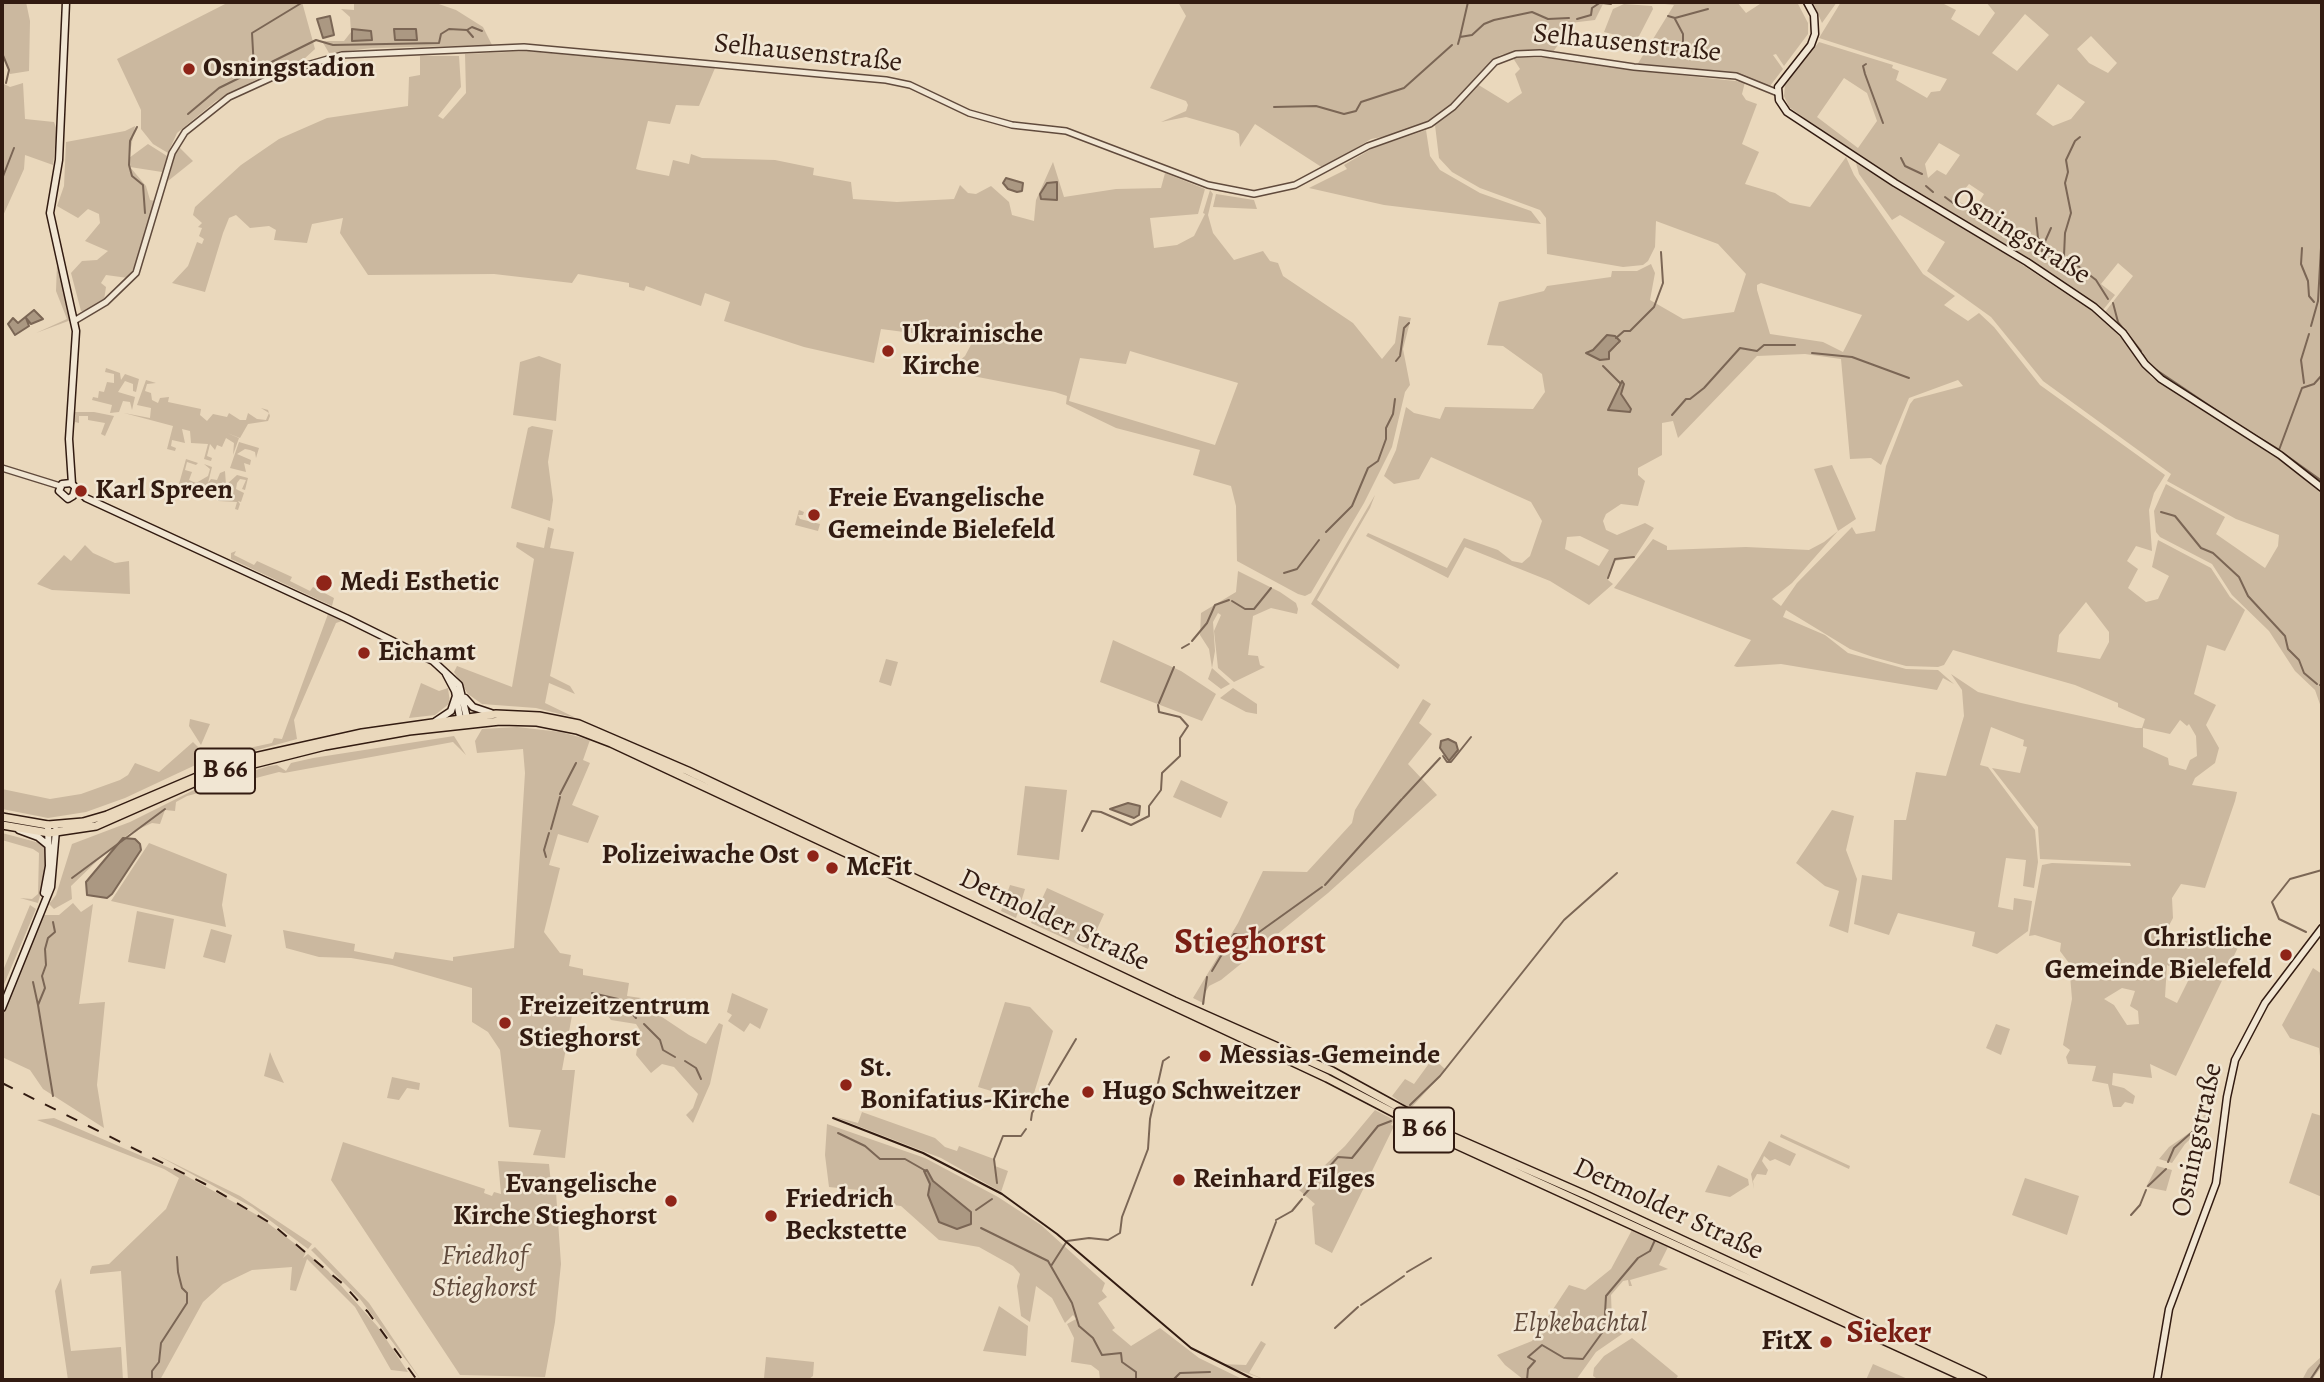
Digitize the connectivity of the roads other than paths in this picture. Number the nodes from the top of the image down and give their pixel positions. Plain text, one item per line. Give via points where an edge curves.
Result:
1 (66, 2) edge
2 (1807, 2) edge
3 (1778, 93) junction
4 (74, 321) junction
5 (2, 468) edge
6 (68, 488) junction
7 (2322, 488) edge
8 (458, 692) junction
9 (496, 714) junction
10 (436, 721) junction
11 (464, 721) junction
12 (699, 780) junction
13 (2, 817) edge
14 (2, 825) edge
15 (11, 827) junction
16 (52, 829) junction
17 (49, 846) junction
18 (2322, 928) edge
19 (2, 998) edge
20 (2, 1008) edge
21 (1642, 1225) junction
22 (1773, 1282) junction
23 (1769, 1291) junction
24 (1970, 1380) edge
25 (1983, 1380) edge
26 (2157, 1380) edge

1 - 4 main road via 59,160 50,213
2 - 3 main road via 1816,22 1814,39 1781,81
3 - 4 street, Selhausenstraße via 1736,76 1516,54 1495,62 1453,107 1430,124 1368,146 1295,185 1259,194 1208,185 1066,131 993,121 910,85 886,80 524,47 342,55 286,71 229,97 185,132 172,153 140,266 106,302
3 - 7 main road, Osningstraße via 1782,105 1802,124 2103,313 2161,379 2280,455
4 - 6 main road
5 - 6 street
6 - 8 main road via 438,664
8 - 9 main road via 473,707
8 - 10 main road via 451,711
8 - 11 main road
9 - 11 main road, Detmolder Straße / B 66
9 - 12 main road, Detmolder Straße / B 66 via 579,724
10 - 11 main road, B 66
10 - 16 main road, B 66 via 244,759 192,776 113,813
11 - 12 main road, Detmolder Straße / B 66 via 531,721 577,730
11 - 16 main road, B 66 via 257,761 195,782 113,821
12 - 21 main road, Detmolder Straße / B 66
13 - 16 main road, B 66
14 - 15 main road, B 66
15 - 16 main road, B 66
15 - 17 main road
16 - 17 main road
16 - 20 main road via 51,887
17 - 19 main road via 44,893
18 - 26 main road, Osningstraße via 2265,1003 2235,1060 2214,1191 2169,1309
21 - 22 main road, Detmolder Straße / B 66
21 - 23 main road, Detmolder Straße / B 66
22 - 23 main road
22 - 25 main road, Detmolder Straße / B 66
23 - 24 main road, Detmolder Straße / B 66

